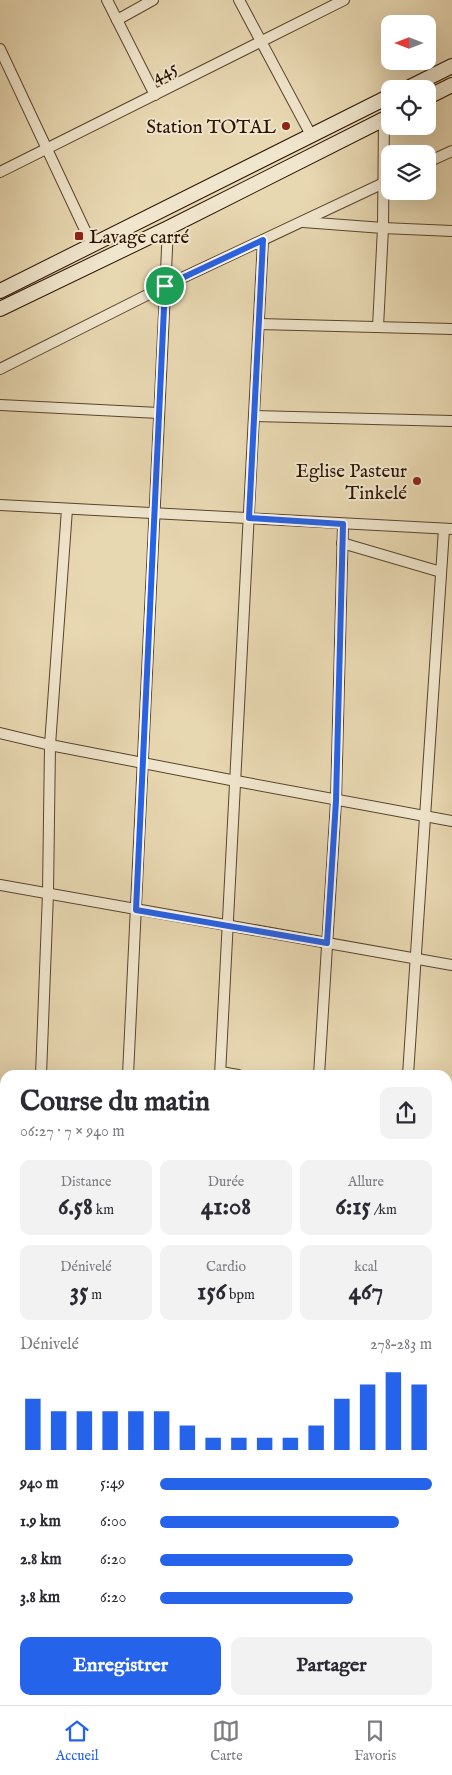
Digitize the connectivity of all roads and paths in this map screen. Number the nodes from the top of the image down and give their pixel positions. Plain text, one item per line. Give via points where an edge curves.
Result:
1 (107, 0) edge
2 (153, 0) edge
3 (239, 0) edge
4 (344, 0) edge
5 (117, 20) junction
6 (260, 41) junction
7 (0, 49) edge
8 (452, 66) edge
9 (424, 80) edge
10 (452, 85) edge
11 (436, 93) edge
12 (155, 95) junction
13 (381, 100) edge
14 (381, 120) edge
15 (311, 135) junction
16 (47, 149) junction
17 (452, 151) edge
18 (436, 158) edge
19 (0, 172) edge
20 (381, 184) edge
21 (385, 200) edge
22 (302, 222) junction
23 (168, 228) junction
24 (383, 228) junction
25 (452, 231) edge
26 (263, 240) junction
27 (92, 245) junction
28 (165, 286) junction
29 (0, 291) edge
30 (0, 309) edge
31 (259, 324) junction
32 (378, 327) junction
33 (452, 329) edge
34 (0, 370) edge
35 (0, 405) edge
36 (159, 413) junction
37 (254, 416) junction
38 (452, 421) edge
39 (0, 505) edge
40 (67, 509) junction
41 (154, 513) junction
42 (249, 518) junction
43 (343, 524) junction
44 (448, 529) edge
45 (342, 543) junction
46 (441, 572) junction
47 (0, 733) edge
48 (50, 745) junction
49 (142, 762) junction
50 (236, 781) junction
51 (336, 801) junction
52 (425, 816) junction
53 (452, 821) edge
54 (0, 885) edge
55 (48, 893) junction
56 (136, 910) junction
57 (228, 926) junction
58 (327, 943) junction
59 (415, 959) junction
60 (452, 965) edge
61 (41, 1070) edge
62 (128, 1070) edge
63 (220, 1070) edge
64 (319, 1070) edge
65 (408, 1070) edge

1 - 5 street
2 - 5 street
3 - 6 street
4 - 6 street, 445
5 - 12 street
6 - 12 street, 445
6 - 15 street
7 - 16 street
8 - 9 main road
10 - 11 main road
12 - 16 street, 445
13 - 15 main road
14 - 23 main road
15 - 27 main road
16 - 19 street, 445
16 - 27 street
17 - 18 street
20 - 22 street
21 - 24 street
22 - 24 street
22 - 26 street
23 - 28 street
23 - 30 main road
24 - 25 street
24 - 32 street
26 - 28 street
26 - 31 street
27 - 29 main road
28 - 34 street
28 - 36 street
31 - 32 street
31 - 37 street
32 - 33 street
35 - 36 street
36 - 41 street
37 - 38 street
37 - 42 street
39 - 40 street
40 - 41 street
40 - 48 street
41 - 42 street
41 - 49 street
42 - 43 street
42 - 50 street
43 - 44 street
43 - 45 street
44 - 46 street
45 - 46 street
45 - 51 street
46 - 52 street
47 - 48 street
48 - 49 street
48 - 55 street
49 - 50 street
49 - 56 street
50 - 51 street
50 - 57 street
51 - 52 street
51 - 58 street
52 - 53 street
52 - 59 street
54 - 55 street
55 - 56 street
55 - 61 street
56 - 57 street
56 - 62 street
57 - 58 street
57 - 63 street
58 - 59 street
58 - 64 street
59 - 60 street
59 - 65 street

